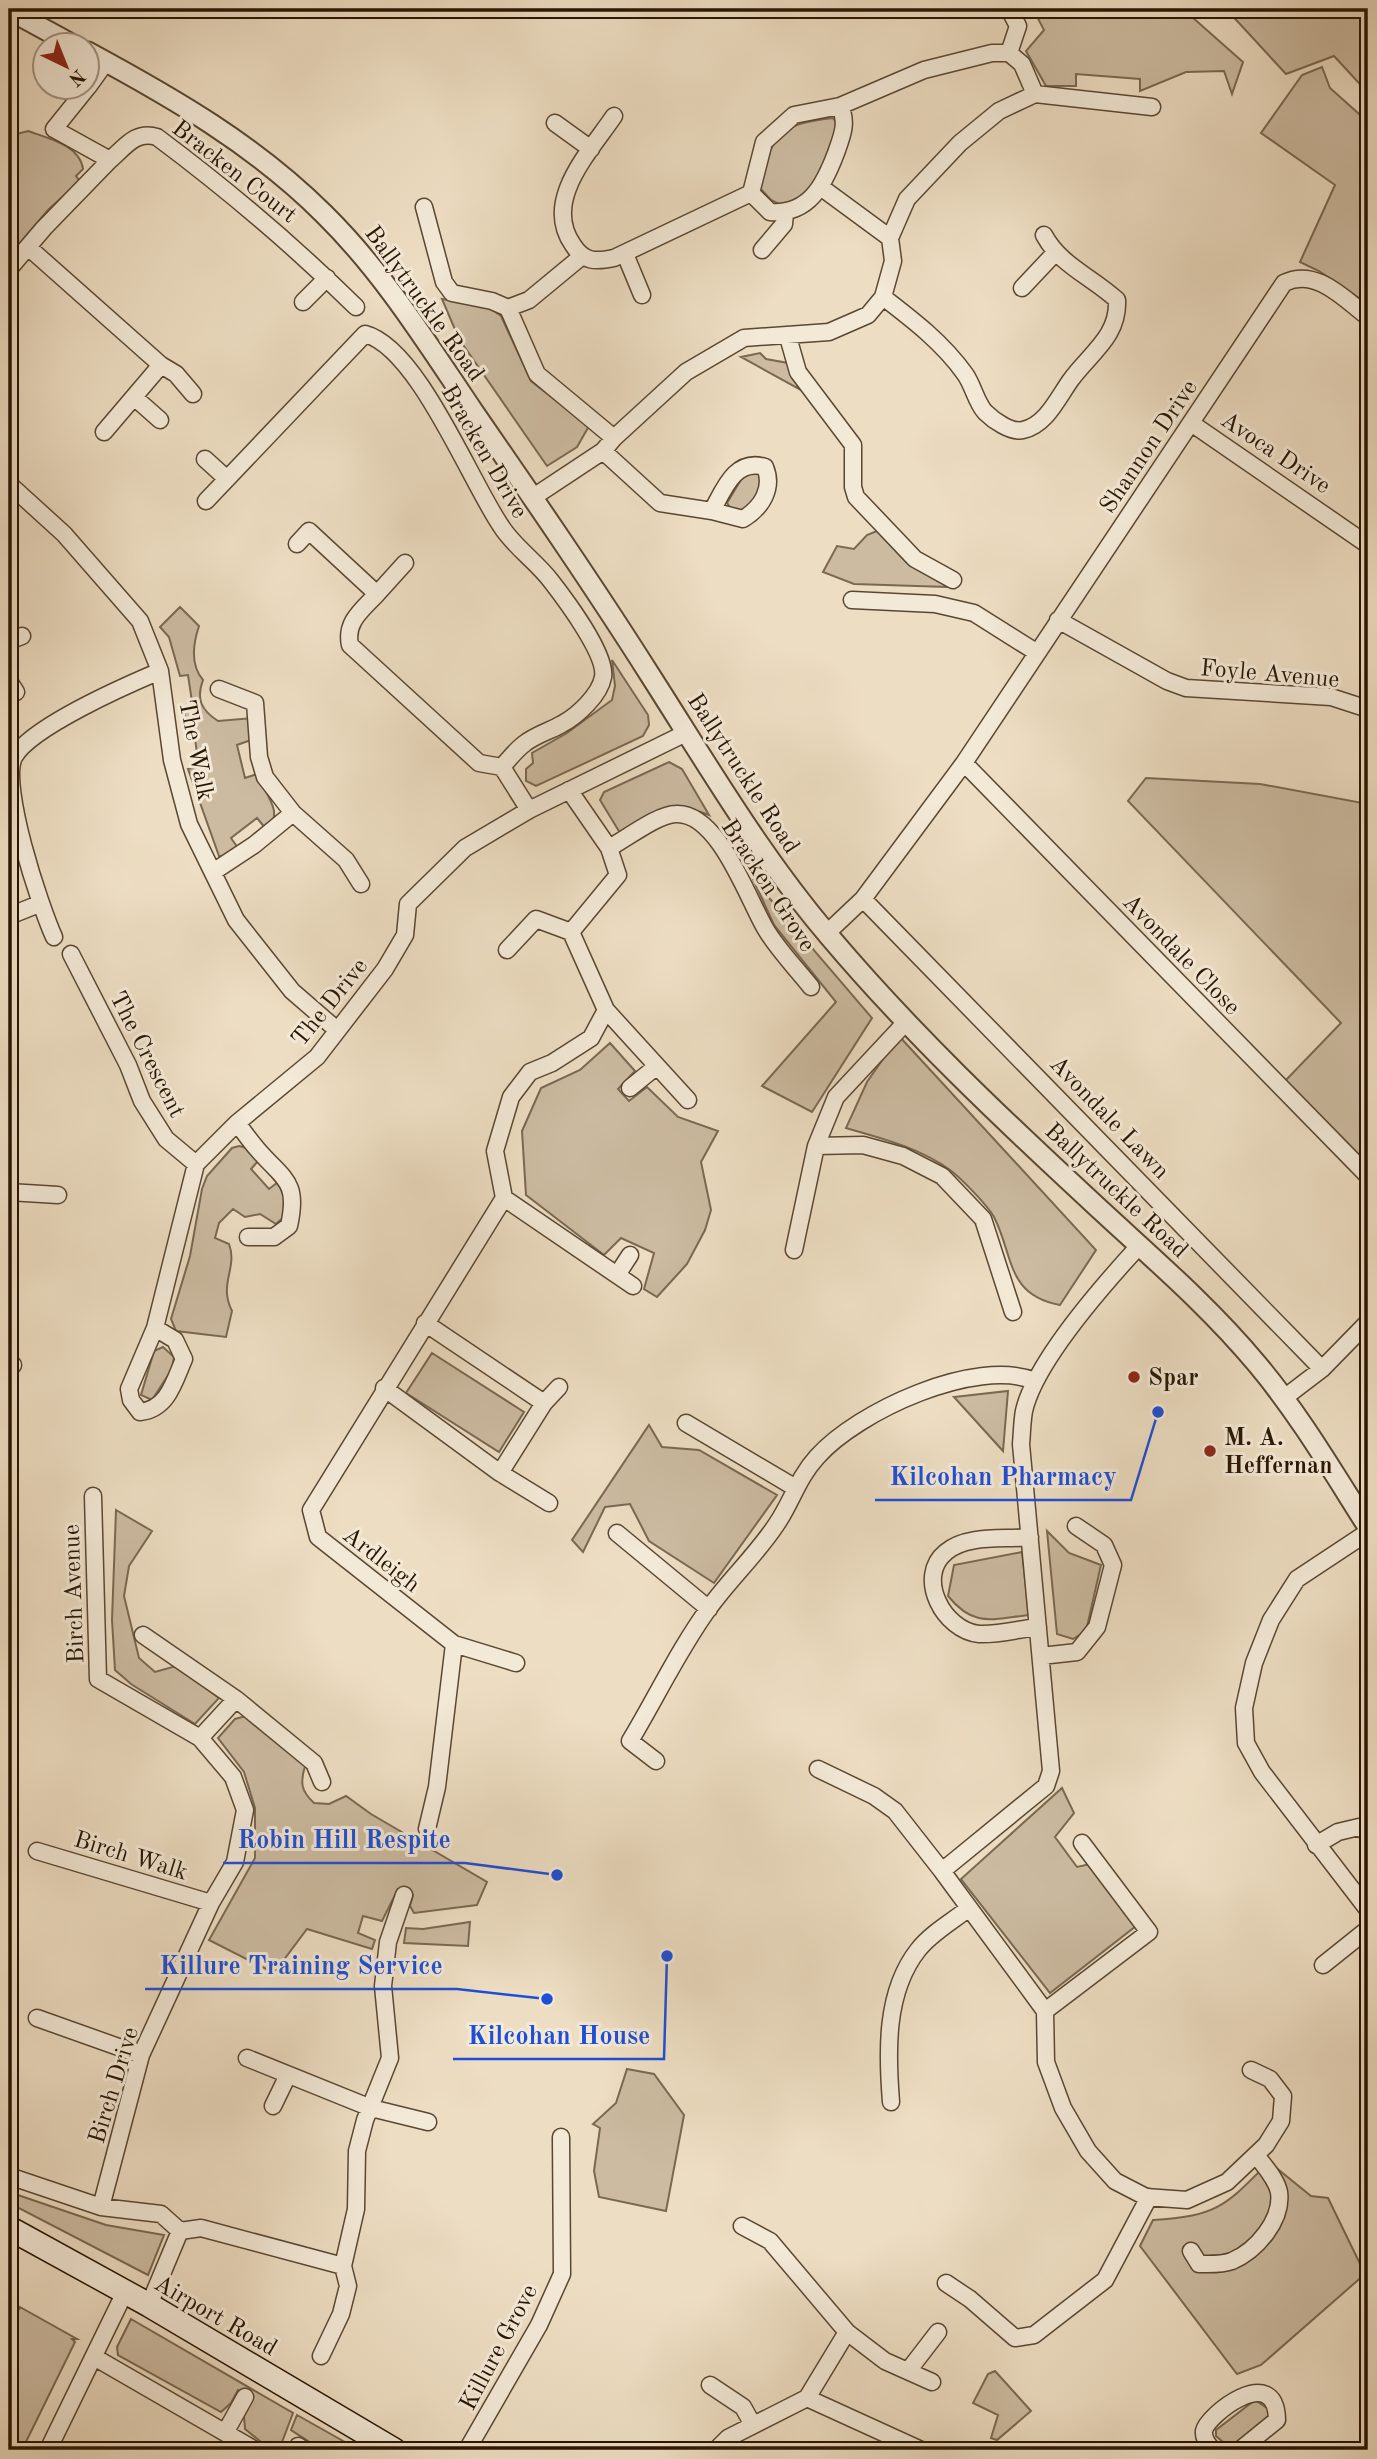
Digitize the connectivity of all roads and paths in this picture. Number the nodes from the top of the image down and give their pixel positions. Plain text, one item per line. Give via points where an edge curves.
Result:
1 (1009, 9) edge
2 (9, 10) edge
3 (49, 32) edge
4 (1009, 53) junction
5 (102, 60) edge
6 (106, 62) junction
7 (102, 67) edge
8 (1035, 94) junction
9 (75, 102) edge
10 (840, 106) junction
11 (1153, 107) dead end
12 (614, 116) dead end
13 (555, 123) dead end
14 (592, 149) junction
15 (110, 160) junction
16 (822, 188) junction
17 (751, 193) junction
18 (424, 206) dead end
19 (785, 213) junction
20 (1044, 235) dead end
21 (890, 237) junction
22 (28, 247) junction
23 (762, 250) dead end
24 (625, 254) junction
25 (1054, 254) junction
26 (581, 257) junction
27 (9, 269) edge
28 (327, 278) junction
29 (1022, 288) dead end
30 (642, 295) dead end
31 (883, 297) junction
32 (303, 302) dead end
33 (356, 307) dead end
34 (508, 308) junction
35 (1368, 317) edge
36 (788, 337) junction
37 (162, 365) junction
38 (193, 394) dead end
39 (134, 397) junction
40 (160, 420) dead end
41 (1191, 423) junction
42 (104, 432) dead end
43 (614, 438) junction
44 (603, 451) junction
45 (205, 459) dead end
46 (227, 479) junction
47 (9, 484) edge
48 (532, 498) junction
49 (206, 501) dead end
50 (712, 511) dead end
51 (297, 544) dead end
52 (1368, 545) edge
53 (405, 563) dead end
54 (953, 580) dead end
55 (377, 594) junction
56 (852, 600) dead end
57 (1058, 620) junction
58 (1036, 652) junction
59 (160, 671) junction
60 (219, 690) dead end
61 (1368, 709) edge
62 (687, 733) junction
63 (964, 763) junction
64 (502, 767) junction
65 (569, 790) junction
66 (529, 810) junction
67 (293, 813) junction
68 (610, 848) junction
69 (213, 872) junction
70 (361, 884) dead end
71 (863, 899) junction
72 (40, 904) junction
73 (9, 916) edge
74 (571, 932) junction
75 (827, 933) junction
76 (54, 937) dead end
77 (507, 950) dead end
78 (71, 954) dead end
79 (811, 987) dead end
80 (606, 1010) junction
81 (906, 1022) junction
82 (337, 1030) junction
83 (657, 1066) junction
84 (630, 1088) dead end
85 (688, 1100) dead end
86 (237, 1123) junction
87 (816, 1146) junction
88 (196, 1164) junction
89 (1368, 1176) edge
90 (9, 1192) edge
91 (58, 1195) dead end
92 (504, 1198) junction
93 (248, 1237) dead end
94 (1139, 1246) junction
95 (794, 1250) dead end
96 (630, 1255) dead end
97 (617, 1275) junction
98 (634, 1286) dead end
99 (1013, 1312) dead end
100 (1368, 1322) edge
101 (425, 1323) junction
102 (155, 1328) junction
103 (1322, 1369) junction
104 (1035, 1381) junction
105 (559, 1387) dead end
106 (384, 1388) junction
107 (1284, 1398) junction
108 (544, 1403) junction
109 (687, 1423) dead end
110 (500, 1473) junction
111 (794, 1487) junction
112 (93, 1496) dead end
113 (549, 1503) dead end
114 (1076, 1526) dead end
115 (1368, 1530) edge
116 (617, 1533) dead end
117 (1030, 1537) junction
118 (709, 1609) junction
119 (1038, 1627) junction
120 (143, 1635) dead end
121 (453, 1644) junction
122 (1041, 1656) junction
123 (516, 1663) dead end
124 (236, 1699) junction
125 (200, 1738) junction
126 (656, 1761) dead end
127 (818, 1769) dead end
128 (321, 1782) dead end
129 (428, 1829) dead end
130 (1368, 1833) edge
131 (1082, 1843) dead end
132 (1316, 1845) junction
133 (37, 1851) dead end
134 (942, 1871) junction
135 (404, 1895) dead end
136 (211, 1903) junction
137 (969, 1908) junction
138 (1368, 1910) edge
139 (1368, 1929) edge
140 (1323, 1965) dead end
141 (1045, 2011) junction
142 (37, 2018) dead end
143 (141, 2054) junction
144 (247, 2058) dead end
145 (1251, 2070) dead end
146 (288, 2076) junction
147 (891, 2102) dead end
148 (273, 2106) dead end
149 (371, 2108) junction
150 (428, 2122) dead end
151 (561, 2137) dead end
152 (1256, 2155) junction
153 (9, 2176) edge
154 (1149, 2197) junction
155 (101, 2207) junction
156 (742, 2227) dead end
157 (9, 2228) edge
158 (180, 2231) junction
159 (1191, 2251) dead end
160 (343, 2266) junction
161 (946, 2283) dead end
162 (125, 2292) junction
163 (149, 2305) junction
164 (847, 2332) junction
165 (938, 2332) dead end
166 (321, 2356) dead end
167 (94, 2357) junction
168 (908, 2371) junction
169 (932, 2382) dead end
170 (710, 2385) dead end
171 (245, 2397) dead end
172 (807, 2398) junction
173 (753, 2425) junction
174 (225, 2433) junction
175 (885, 2443) edge
176 (48, 2450) edge
177 (255, 2450) edge
178 (296, 2450) edge
179 (304, 2450) edge
180 (394, 2450) edge
181 (467, 2450) edge
182 (716, 2450) edge
183 (921, 2450) edge
184 (1213, 2450) edge
185 (1240, 2450) edge

1 - 4 street via 1018,26
2 - 3 street
4 - 8 street via 1022,64
4 - 10 street via 924,70
5 - 6 street, Ballytruckle Road
6 - 7 street
6 - 48 street, Ballytruckle Road via 226,132 326,215 401,306
8 - 11 street
8 - 21 street via 999,111 960,143 907,199
9 - 15 street via 54,129
10 - 16 street via 844,129
10 - 17 street via 794,115 764,142
12 - 14 street
13 - 14 street
14 - 26 street via 566,190 560,218
15 - 22 street, Bracken Court
15 - 28 street, Bracken Court via 135,137 157,137 226,188
16 - 19 street
16 - 21 street
17 - 19 street via 769,212
17 - 24 street
18 - 34 street via 444,282 452,293
19 - 23 street via 784,224
20 - 25 street
21 - 31 street via 892,261
22 - 27 street, Bracken Court
22 - 37 street
24 - 26 street via 596,262
24 - 30 street
25 - 29 street
25 - 31 street via 1117,300 1118,315 1099,351 1073,377 1049,412 1023,430 1013,431 985,411 967,376 943,346
26 - 34 street via 529,300
28 - 32 street
28 - 33 street, Bracken Court
31 - 36 street via 868,314 849,325
34 - 43 street via 537,374
35 - 41 street, Shannon Drive via 1317,280 1304,276 1284,283
36 - 43 street via 744,338 686,372
36 - 54 street via 798,372 853,445 856,497 915,559
37 - 38 street via 177,374
37 - 39 street
39 - 40 street
39 - 42 street
41 - 52 street, Avoca Drive
41 - 57 street, Shannon Drive
43 - 44 street
44 - 48 street
44 - 50 street via 660,503
45 - 46 street
46 - 49 street, Bracken Drive
46 - 64 street, Bracken Drive via 365,334 377,337 415,378 497,520 550,579 600,655 603,676 597,692 565,723 526,742
47 - 59 street, The Walk via 64,534 140,621
48 - 62 street, Ballytruckle Road
51 - 55 street via 309,531
53 - 55 street
55 - 64 street via 352,620 347,633 350,645 479,763
56 - 58 street via 934,604 974,613
57 - 58 street, Shannon Drive
57 - 61 street, Foyle Avenue via 1186,688 1331,697
58 - 63 street, Shannon Drive
59 - 69 street, The Walk via 182,798 189,824
59 - 72 street via 113,691 22,745 12,760 18,828
60 - 67 street via 256,703 259,757 265,777
62 - 65 street, The Drive
62 - 75 street, Ballytruckle Road via 744,824
63 - 71 street, Shannon Drive
63 - 89 street, Avondale Close
64 - 66 street
65 - 66 street, The Drive
65 - 68 street
66 - 82 street, The Drive via 466,848 408,904 405,935 366,996
67 - 69 street
67 - 70 street via 346,860
68 - 74 street via 618,875
68 - 79 street, Bracken Grove via 677,813 708,828 737,870 766,930
69 - 82 street, The Walk via 236,920 292,991
71 - 75 street, Shannon Drive
71 - 103 street, Avondale Lawn
72 - 73 street
72 - 76 street
74 - 77 street via 536,919
74 - 80 street
75 - 81 street, Ballytruckle Road
78 - 88 street, The Crescent via 142,1101 166,1139
80 - 83 street
80 - 92 street via 591,1038 530,1072 511,1097 495,1151
81 - 87 street via 836,1097
81 - 94 street, Ballytruckle Road
82 - 86 street, The Drive via 317,1057
83 - 84 street
83 - 85 street
86 - 88 street, The Drive
86 - 93 street via 288,1178 293,1206 289,1226 274,1237
87 - 95 street
87 - 99 street via 863,1145 903,1156 942,1176 983,1219
88 - 102 street
90 - 91 street
92 - 97 street
92 - 101 street, Ardleigh
94 - 104 street via 1096,1293
94 - 107 street, Ballytruckle Road via 1221,1324
96 - 97 street
97 - 98 street
100 - 103 street
101 - 106 street, Ardleigh
101 - 108 street
102 - 102 street via 175,1340 184,1359 165,1401 139,1412 129,1389
103 - 107 street
104 - 111 street via 987,1375 902,1401 856,1426 819,1455
104 - 117 street via 1024,1411 1021,1444
105 - 108 street
106 - 110 street
106 - 121 street, Ardleigh via 311,1510 312,1525 317,1538
107 - 115 street, Ballytruckle Road
108 - 110 street
109 - 111 street
110 - 113 street
111 - 118 street via 779,1521
112 - 125 street, Birch Avenue via 98,1679
114 - 122 street via 1104,1545 1113,1565 1108,1592 1097,1627 1077,1652
115 - 132 street via 1297,1579 1262,1641 1244,1708 1246,1743
116 - 118 street
117 - 119 street
117 - 119 street via 969,1541 945,1552 932,1577 935,1598 951,1622 977,1634
118 - 126 street via 630,1741
119 - 122 street
120 - 124 street
121 - 123 street, Ardleigh
121 - 129 street
122 - 134 street via 1051,1771 1046,1786
124 - 125 street
124 - 128 street via 314,1763
125 - 136 street, Birch Avenue via 233,1777 244,1810 235,1861
127 - 134 street via 895,1811
130 - 132 street via 1359,1827
131 - 141 street via 1149,1932
132 - 138 street
133 - 136 street, Birch Walk
134 - 137 street
135 - 149 street via 388,1942 383,1986 390,2058
136 - 143 street, Birch Drive
137 - 141 street
137 - 147 street via 920,1947 909,1964 898,1992 887,2052
139 - 140 street
141 - 154 street via 1046,2062 1063,2108 1088,2151 1115,2181
142 - 143 street
143 - 155 street, Birch Drive
144 - 146 street
145 - 152 street via 1270,2080 1283,2096 1281,2121
146 - 148 street
146 - 149 street
149 - 150 street
149 - 160 street via 357,2151 356,2209
151 - 181 street, Killure Grove via 562,2274 539,2325
152 - 154 street via 1227,2182 1187,2200
152 - 159 street via 1278,2190 1273,2223 1233,2260 1199,2264
153 - 155 street
154 - 161 street via 1105,2280 1034,2335 1015,2338
155 - 158 street via 161,2214
156 - 164 street via 770,2241
157 - 162 main road, Airport Road
158 - 160 street via 201,2228
158 - 163 street
160 - 166 street via 348,2286 341,2314
162 - 163 main road, Airport Road
162 - 167 street
163 - 180 main road, Airport Road
164 - 168 street via 885,2361
164 - 172 street
165 - 168 street
167 - 174 street
167 - 176 street
168 - 169 street
170 - 173 street via 743,2407
171 - 174 street
172 - 173 street
172 - 175 street
173 - 182 street
174 - 177 street
175 - 183 street
178 - 179 street via 298,2446
184 - 185 street via 1204,2432 1208,2424 1247,2393 1257,2391 1277,2408 1277,2420

